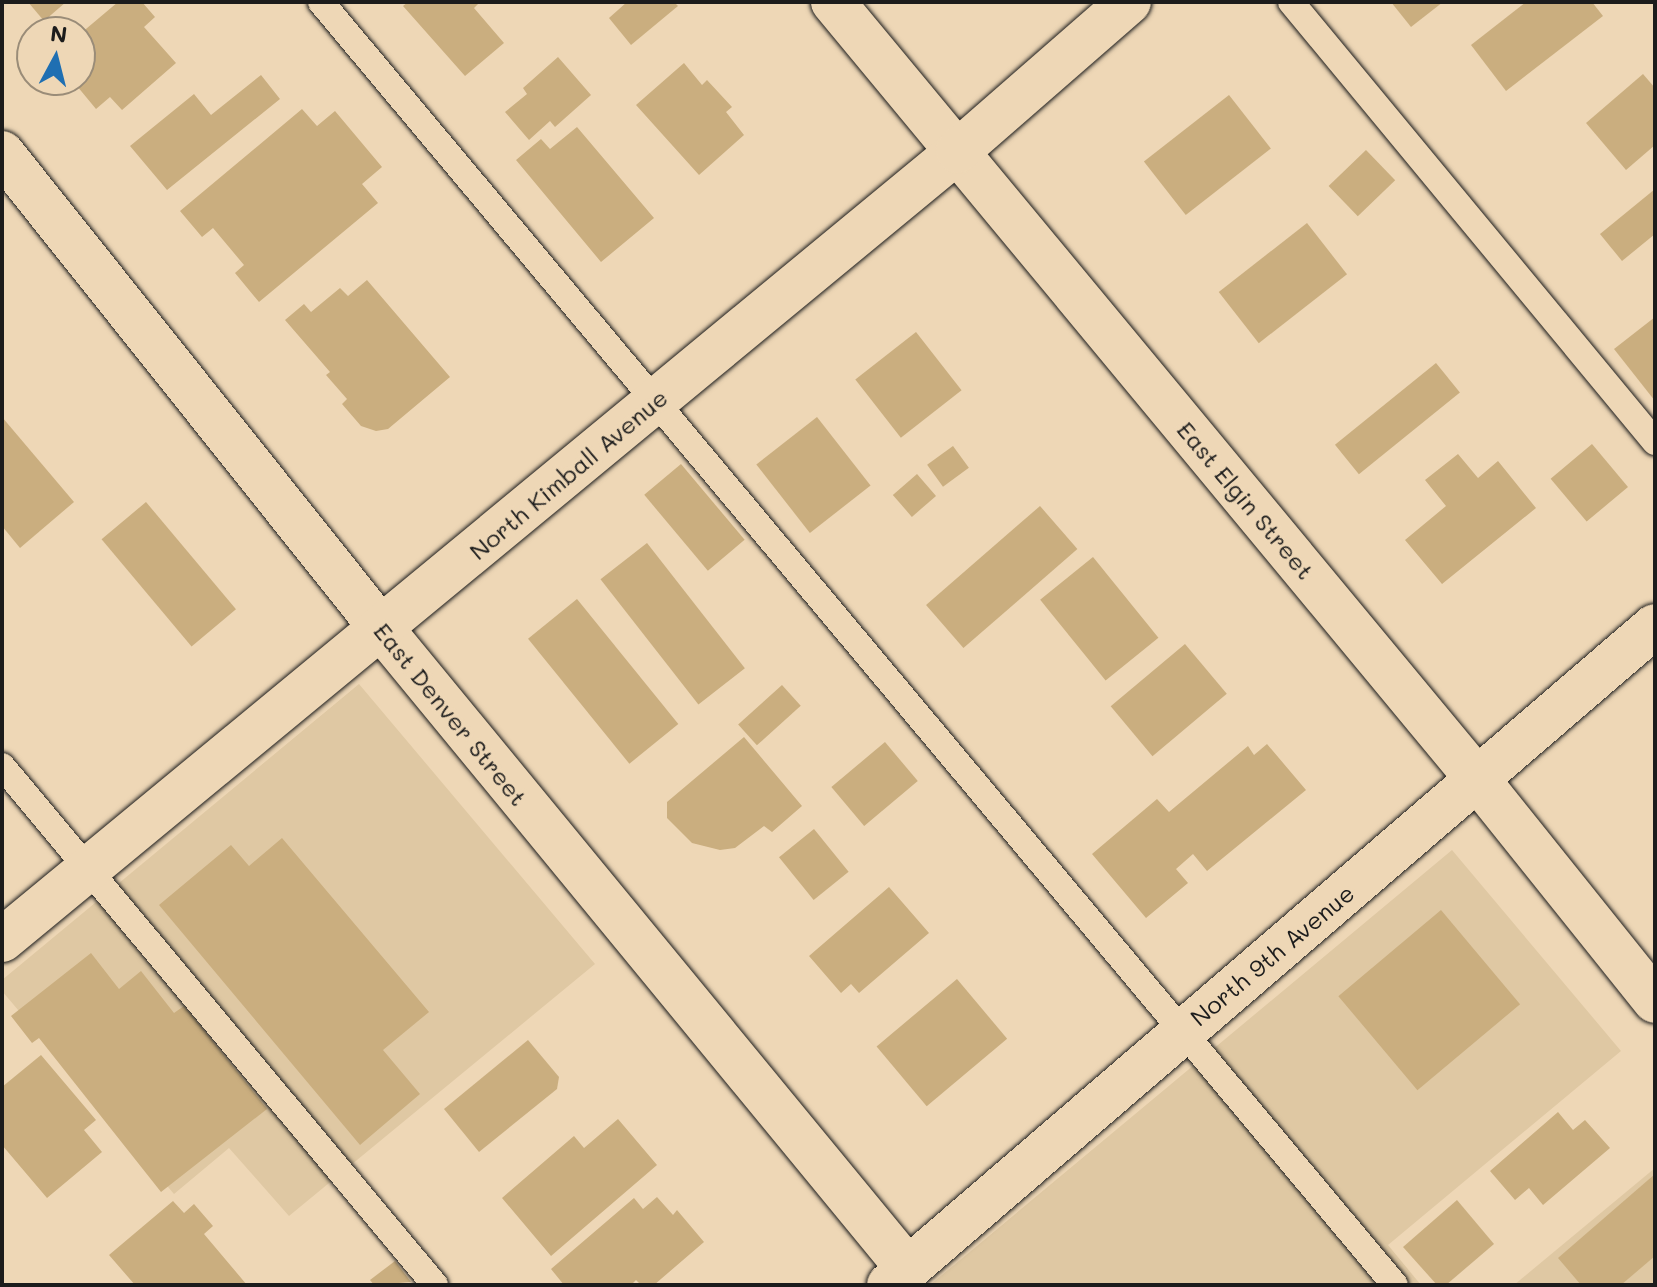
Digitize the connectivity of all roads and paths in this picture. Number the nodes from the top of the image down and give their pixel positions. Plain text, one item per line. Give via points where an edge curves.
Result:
1 (321, 2) edge
2 (833, 2) edge
3 (1129, 2) edge
4 (1291, 2) edge
5 (958, 151) junction
6 (2, 153) edge
7 (655, 401) junction
8 (1655, 442) edge
9 (1655, 626) edge
10 (381, 628) junction
11 (2, 766) edge
12 (1478, 780) junction
13 (88, 869) junction
14 (2, 940) edge
15 (1655, 1001) edge
16 (1184, 1030) junction
17 (898, 1277) edge
18 (435, 1285) edge
19 (1395, 1285) edge

1 - 7 lane
2 - 5 street, East Elgin Street
3 - 5 street, North Kimball Avenue
4 - 8 lane
5 - 7 street, North Kimball Avenue
5 - 12 street, East Elgin Street
6 - 10 street, East Denver Street
7 - 10 street, North Kimball Avenue
7 - 16 lane
9 - 12 street, North 9th Avenue
10 - 13 street, North Kimball Avenue
10 - 17 street, East Denver Street
11 - 13 lane
12 - 15 street, East Elgin Street
12 - 16 street, North 9th Avenue
13 - 14 street, North Kimball Avenue
13 - 18 lane
16 - 17 street, North 9th Avenue
16 - 19 lane

